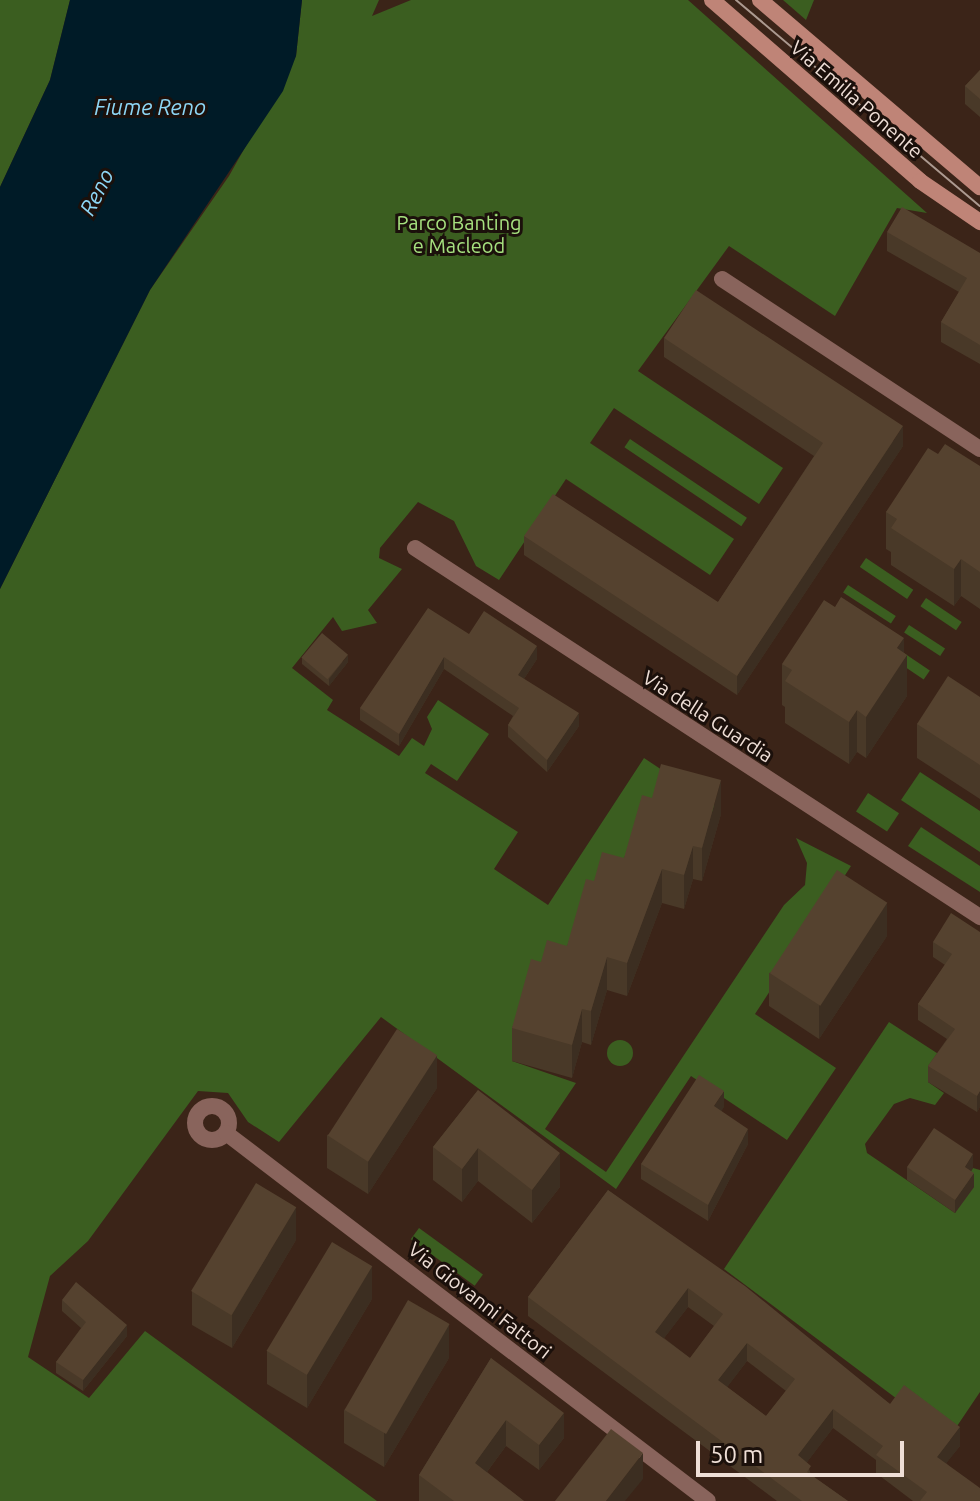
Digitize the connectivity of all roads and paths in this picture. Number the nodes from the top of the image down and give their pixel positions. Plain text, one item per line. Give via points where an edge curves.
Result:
1 (712, 0) edge
2 (760, 0) edge
3 (980, 187) edge
4 (980, 222) edge
5 (722, 279) dead end
6 (980, 449) edge
7 (415, 548) dead end
8 (980, 917) edge
9 (226, 1133) dead end
10 (708, 1501) edge

1 - 4 main road, Via Emilia Ponente via 920,181
2 - 3 main road, Via Emilia Ponente
5 - 6 street
7 - 8 street, Via della Guardia
9 - 10 street, Via Giovanni Fattori

